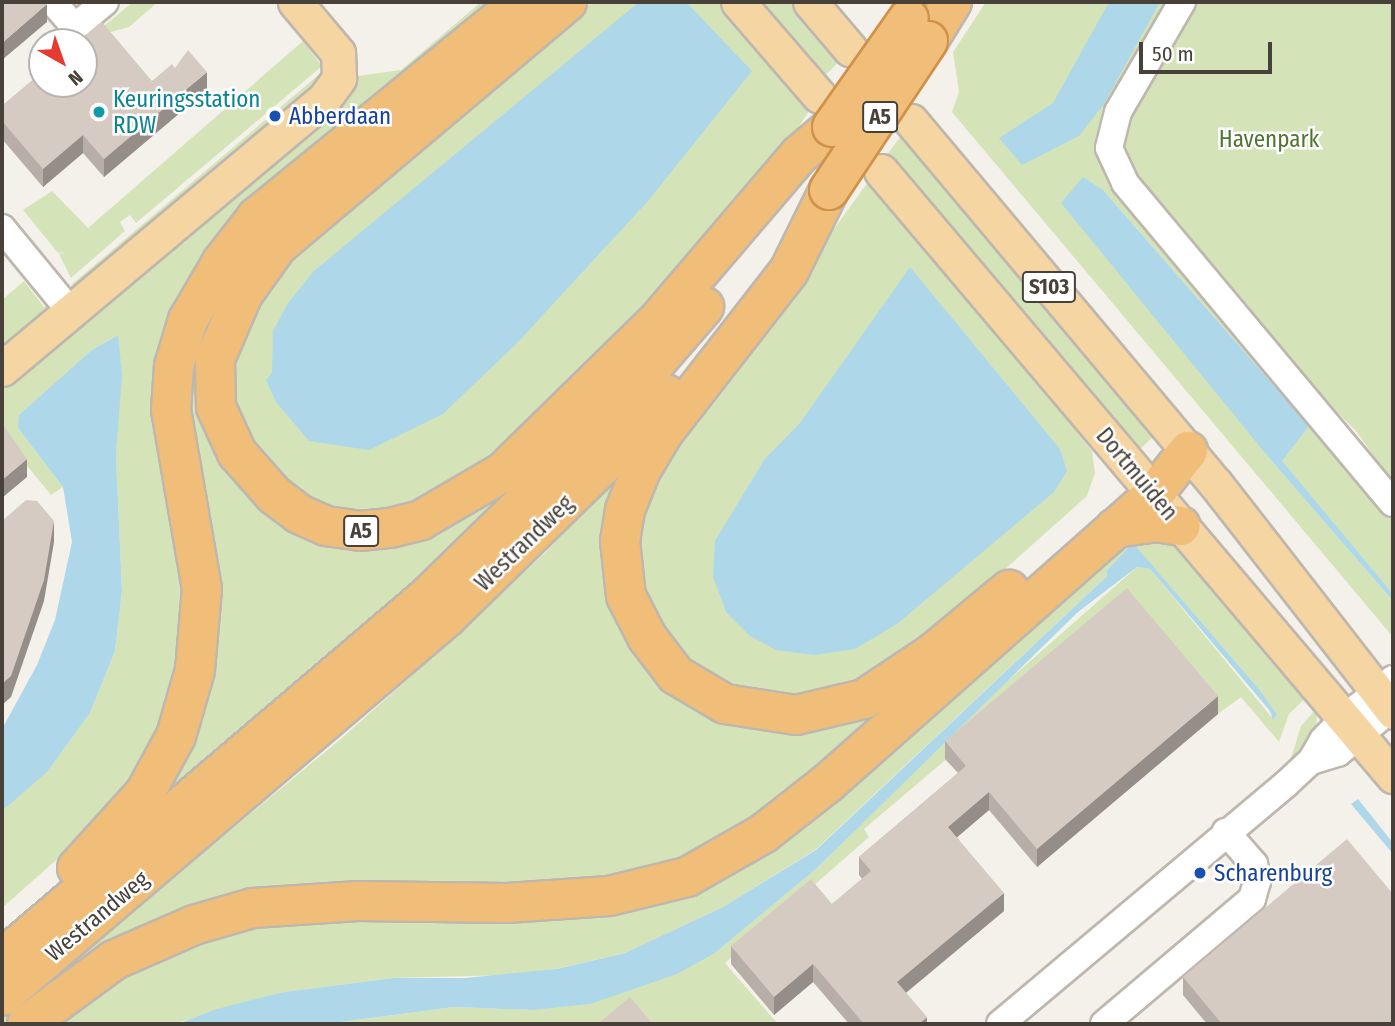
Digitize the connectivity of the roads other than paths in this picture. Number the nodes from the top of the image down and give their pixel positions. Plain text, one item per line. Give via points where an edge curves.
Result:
1 (53, 2) edge
2 (105, 2) edge
3 (295, 2) edge
4 (521, 2) edge
5 (567, 2) edge
6 (738, 2) edge
7 (810, 2) edge
8 (952, 2) edge
9 (1182, 2) edge
10 (919, 20) edge
11 (850, 49) dead end
12 (825, 112) junction
13 (911, 121) dead end
14 (812, 171) junction
15 (881, 171) dead end
16 (2, 228) edge
17 (71, 312) junction
18 (2, 369) edge
19 (1188, 451) junction
20 (1146, 485) junction
21 (1393, 503) edge
22 (1181, 526) junction
23 (1115, 528) junction
24 (1390, 700) edge
25 (1352, 728) junction
26 (1393, 776) edge
27 (1226, 832) junction
28 (2, 939) edge
29 (2, 959) edge
30 (2, 996) edge
31 (27, 1024) edge
32 (1000, 1024) edge
33 (1104, 1024) edge

1 - 2 street via 75,27
3 - 17 main road via 338,53 339,78 324,99
4 - 28 highway via 257,217 222,262 188,320 174,366 171,410 202,589 195,670 176,736 145,793 93,853
5 - 14 highway, A5 via 278,245 243,294 215,359 216,407 237,453 274,495 299,514 337,528 390,528 421,520 503,472
6 - 12 main road
7 - 11 main road
8 - 10 highway, Westrandweg / A5
9 - 21 street via 1118,111 1109,148 1125,183
10 - 12 highway, Westrandweg / A5, bridge
10 - 14 highway, Westrandweg / A5, bridge
12 - 14 highway, Westrandweg / A5
13 - 19 main road, S103
14 - 20 highway, A5 via 789,271 663,433 625,510 620,541 626,596 647,638 677,675 725,704 769,714 796,715 864,699 933,653
14 - 29 highway, Westrandweg / A5 via 676,340 502,527 352,664
14 - 30 highway, Westrandweg / A5 via 671,389 543,526 385,673
15 - 20 main road, Dortmuiden / S103
16 - 17 street
17 - 18 main road
19 - 20 highway
19 - 24 main road, S103
20 - 22 main road, Dortmuiden / S103
20 - 23 highway
22 - 23 highway via 1156,522
22 - 25 main road, Dortmuiden / S103
23 - 31 highway via 829,782 764,833 687,877 609,896 253,908 194,925 114,960
24 - 25 street
25 - 26 main road, Dortmuiden / S103
25 - 27 street via 1323,740 1311,761
27 - 32 street
27 - 33 street via 1254,863 1257,882 1252,899

